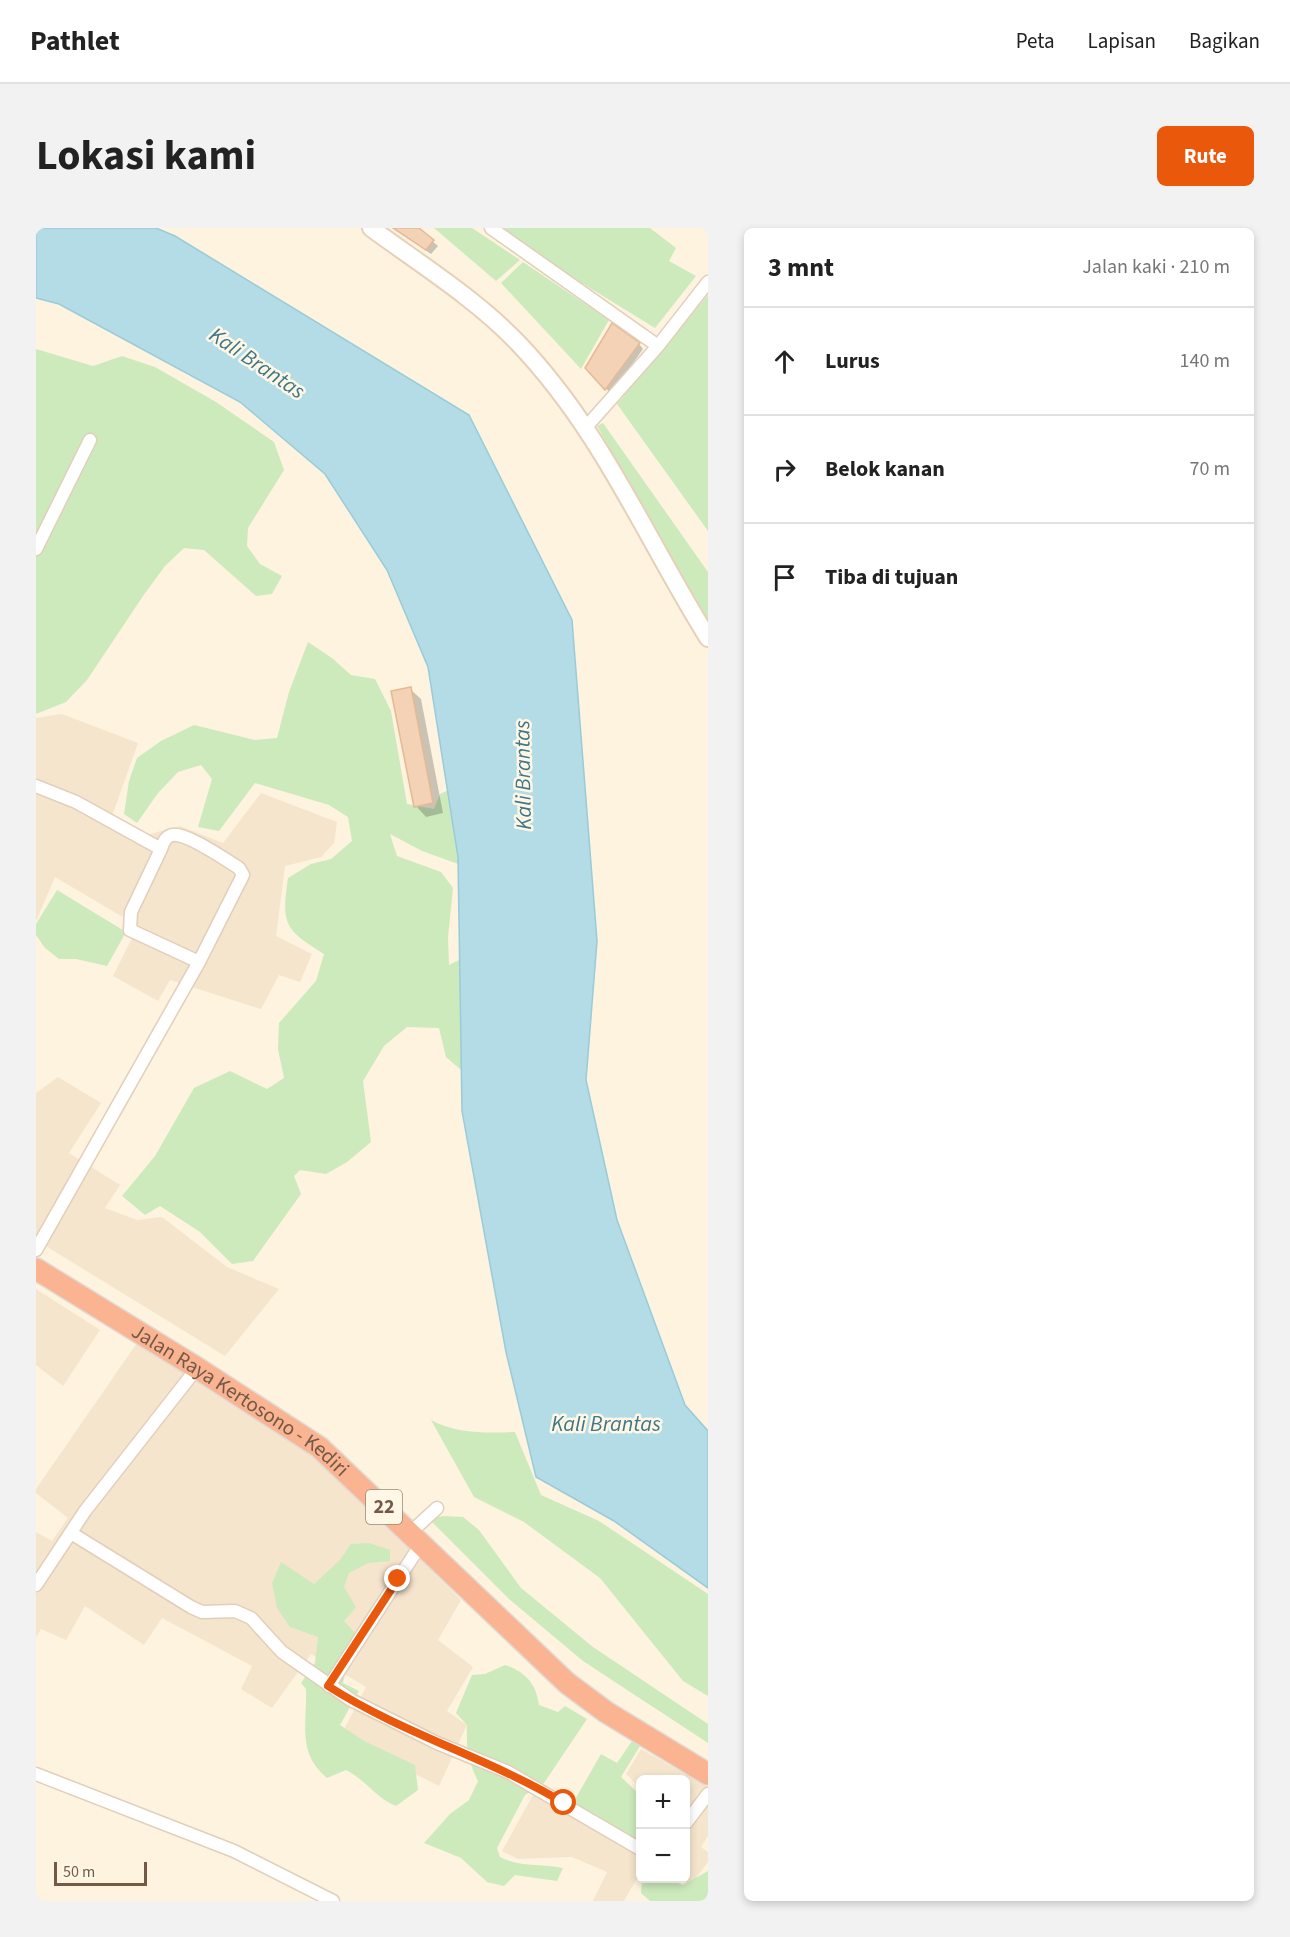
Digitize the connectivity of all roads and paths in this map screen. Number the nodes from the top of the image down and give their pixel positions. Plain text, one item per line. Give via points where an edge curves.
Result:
1 (371, 228) edge
2 (491, 228) edge
3 (708, 282) edge
4 (658, 346) junction
5 (596, 417) junction
6 (90, 440) dead end
7 (38, 541) edge
8 (708, 638) edge
9 (36, 786) edge
10 (160, 849) junction
11 (199, 962) junction
12 (36, 1250) edge
13 (36, 1269) edge
14 (197, 1368) junction
15 (437, 1508) dead end
16 (71, 1533) junction
17 (416, 1538) junction
18 (36, 1585) edge
19 (328, 1686) junction
20 (36, 1774) edge
21 (708, 1774) edge
22 (708, 1794) edge
23 (690, 1818) edge
24 (636, 1847) edge
25 (333, 1901) edge

1 - 5 main road via 495,321 550,379
2 - 4 street
3 - 4 street
4 - 5 street
5 - 8 main road via 630,497
6 - 7 street
9 - 10 street via 76,802
10 - 11 street via 130,912 130,930
10 - 11 street via 166,838 185,837 243,874
11 - 12 street
13 - 14 highway, Jalan Raya Kertosono - Kediri / 22
14 - 16 street
14 - 17 highway, Jalan Raya Kertosono - Kediri / 22 via 319,1447
15 - 17 street
16 - 18 street
16 - 19 street via 191,1607 202,1612 235,1611 251,1618 282,1652
17 - 19 street
17 - 21 highway, Jalan Raya Kertosono - Kediri / 22 via 567,1683 606,1712
19 - 24 street via 371,1712 508,1772
20 - 25 street via 234,1851
22 - 23 street

